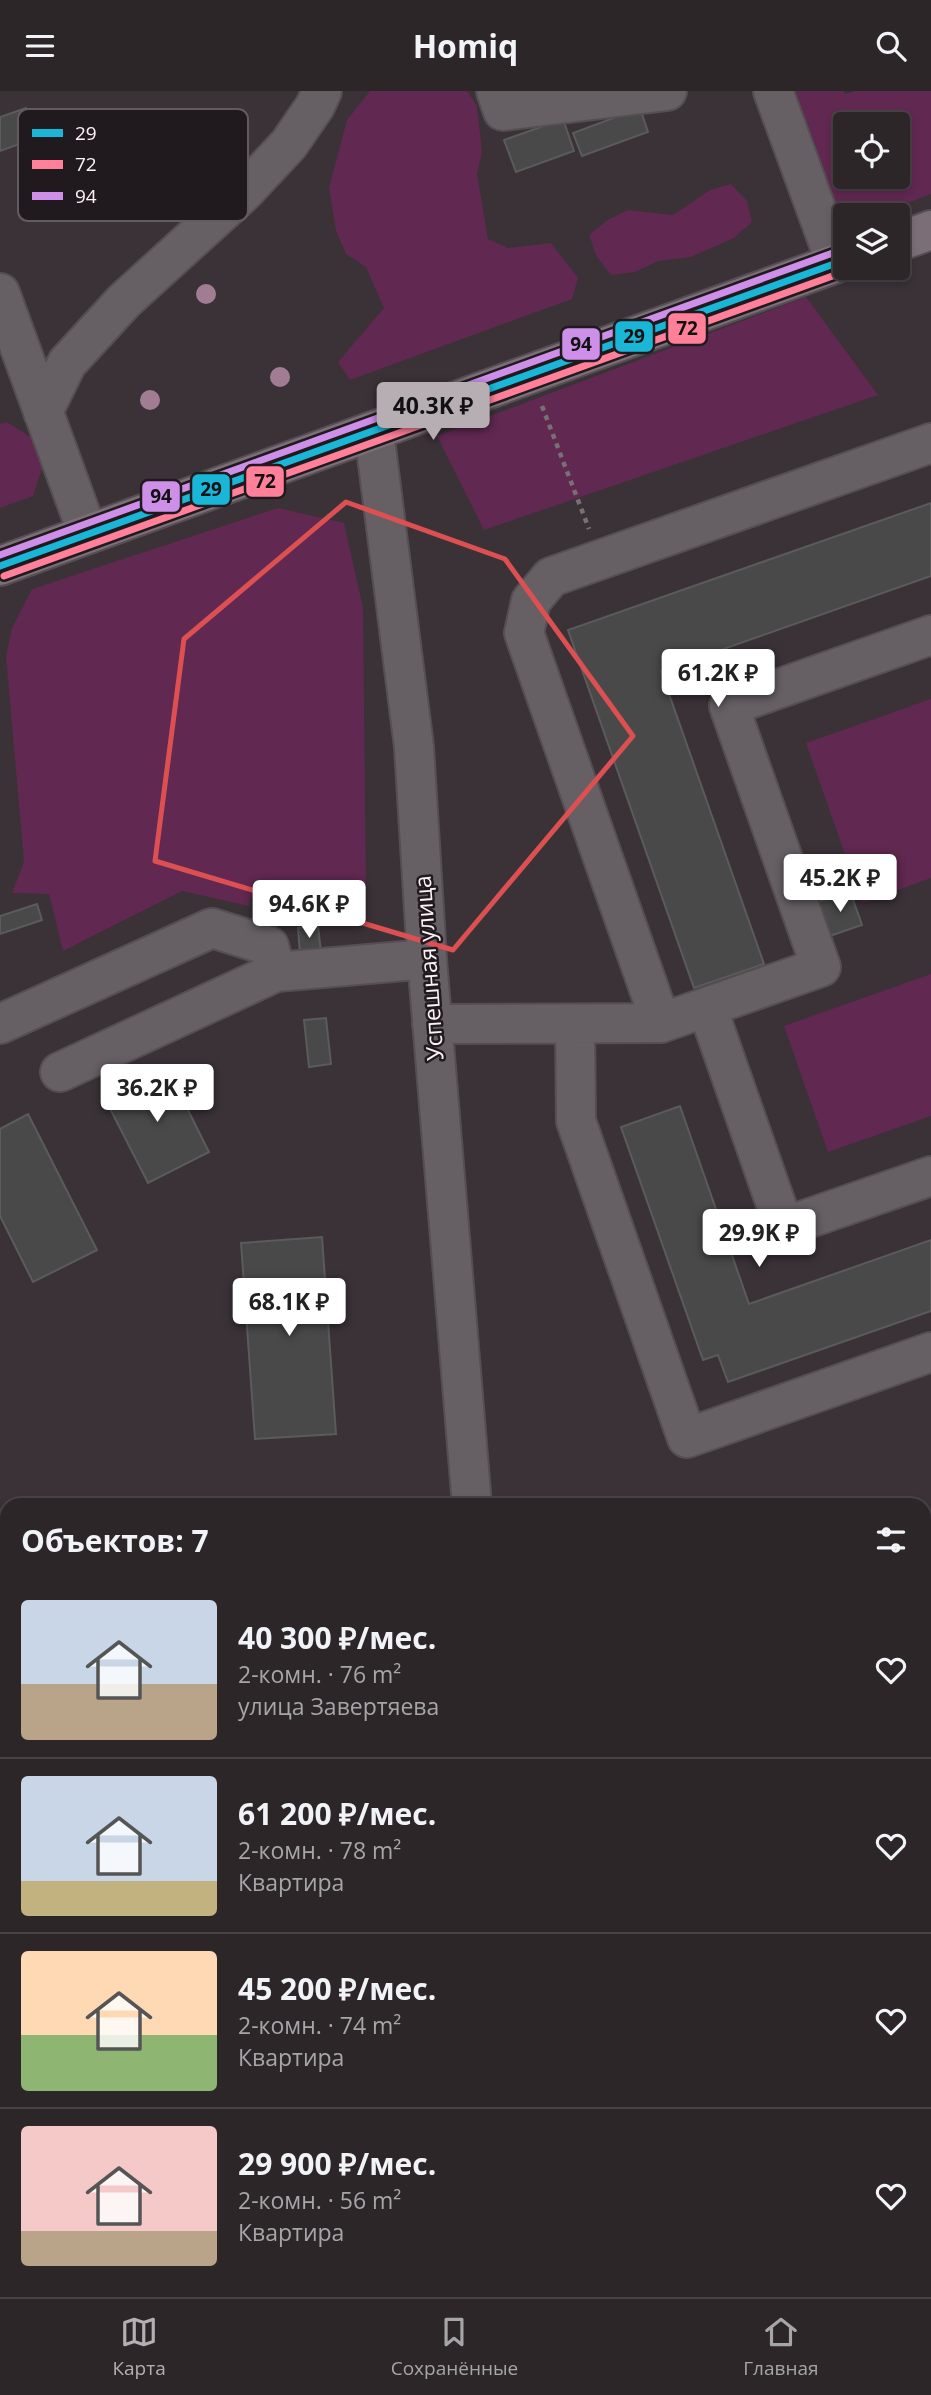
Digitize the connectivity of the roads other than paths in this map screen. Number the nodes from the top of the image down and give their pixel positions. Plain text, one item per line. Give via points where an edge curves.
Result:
1 (322, 91) edge
2 (496, 91) edge
3 (667, 91) edge
4 (774, 91) edge
5 (248, 188) edge
6 (212, 221) edge
7 (833, 242) edge
8 (833, 265) edge
9 (0, 293) edge
10 (43, 412) junction
11 (374, 432) junction
12 (931, 443) edge
13 (88, 534) junction
14 (0, 566) edge
15 (931, 635) edge
16 (427, 959) junction
17 (276, 972) junction
18 (707, 1007) junction
19 (661, 1023) junction
20 (0, 1024) edge
21 (432, 1024) junction
22 (575, 1024) junction
23 (60, 1072) dead end
24 (931, 1176) edge
25 (931, 1352) edge
26 (471, 1498) edge

1 - 5 street via 289,144
2 - 3 street via 503,111
4 - 7 street
6 - 10 street via 124,300 67,363
8 - 11 main road
9 - 10 street
10 - 13 street
11 - 13 main road
11 - 16 street, Успешная улица via 414,747
12 - 19 street via 551,576 531,601 524,633
13 - 14 main road
15 - 18 street via 729,706 821,967
16 - 17 street
16 - 21 street, Успешная улица
17 - 20 street via 269,946 212,928
17 - 23 street
18 - 19 street
18 - 24 street via 784,1227
19 - 22 street
21 - 22 street
21 - 26 street, Успешная улица
22 - 25 street via 576,1121 687,1438

